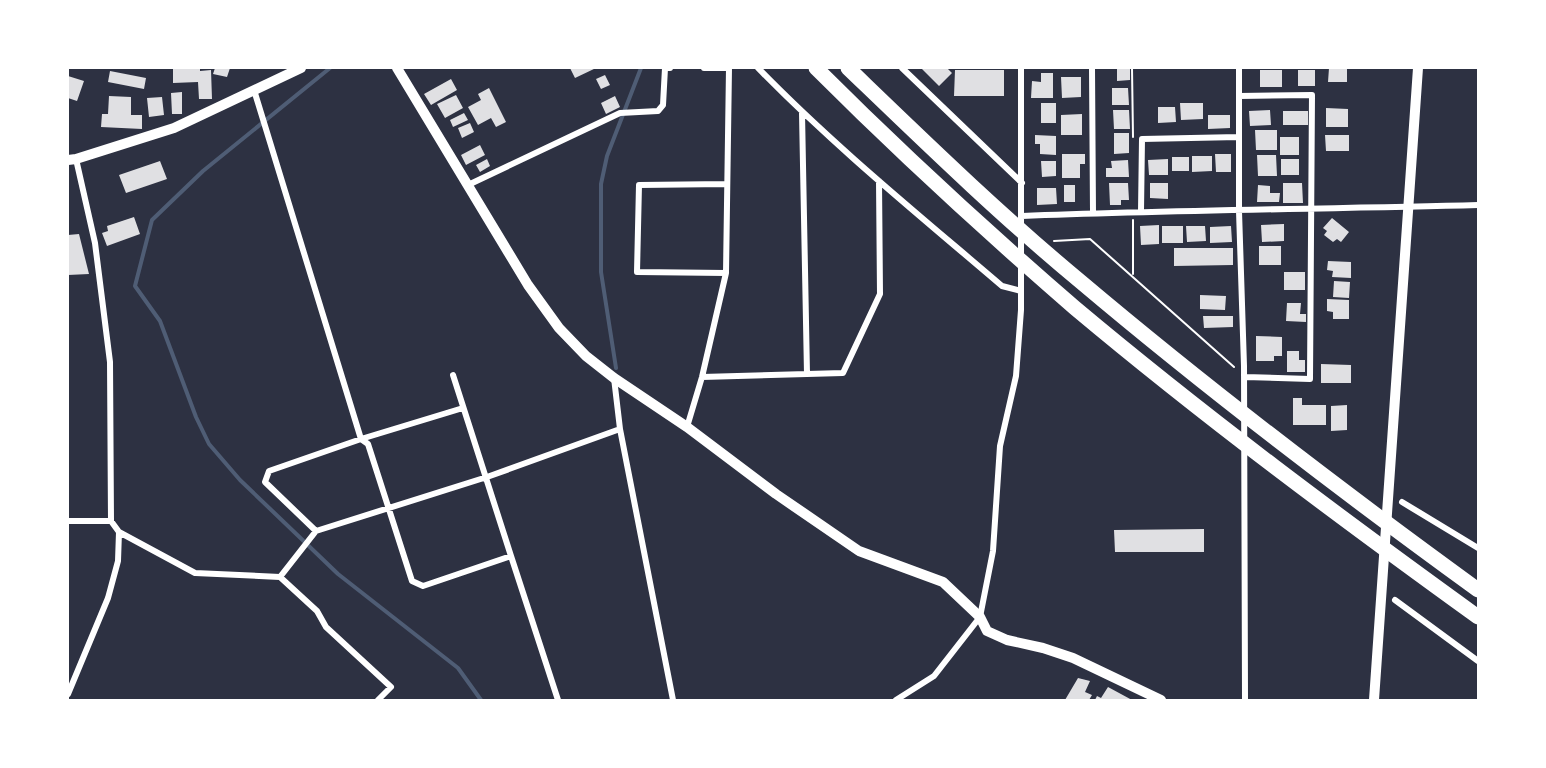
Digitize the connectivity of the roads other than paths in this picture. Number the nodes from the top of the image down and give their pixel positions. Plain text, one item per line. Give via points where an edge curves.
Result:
1 (301, 68) edge
2 (397, 68) edge
3 (670, 68) edge
4 (704, 68) edge
5 (729, 68) edge
6 (758, 68) edge
7 (816, 68) edge
8 (848, 68) edge
9 (902, 68) edge
10 (1021, 68) edge
11 (1092, 68) edge
12 (1239, 68) edge
13 (1418, 68) edge
14 (254, 90) junction
15 (1239, 96) junction
16 (802, 113) junction
17 (1239, 137) junction
18 (72, 160) edge
19 (879, 181) junction
20 (1022, 183) junction
21 (728, 184) junction
22 (468, 185) junction
23 (1479, 205) edge
24 (1408, 207) junction
25 (1312, 209) junction
26 (1141, 211) junction
27 (1239, 211) junction
28 (1093, 213) junction
29 (1022, 216) junction
30 (726, 273) junction
31 (1022, 291) junction
32 (807, 374) junction
33 (453, 375) dead end
34 (702, 377) junction
35 (1245, 377) junction
36 (614, 378) junction
37 (463, 408) junction
38 (687, 428) junction
39 (620, 429) junction
40 (361, 439) junction
41 (487, 477) junction
42 (1402, 502) dead end
43 (389, 508) junction
44 (68, 521) edge
45 (111, 521) junction
46 (316, 531) junction
47 (119, 532) junction
48 (1479, 548) edge
49 (511, 556) junction
50 (280, 577) junction
51 (1479, 590) edge
52 (1395, 600) dead end
53 (1479, 617) edge
54 (980, 618) junction
55 (1479, 661) edge
56 (68, 694) edge
57 (378, 700) edge
58 (558, 700) edge
59 (672, 700) edge
60 (896, 700) edge
61 (1161, 700) edge
62 (1245, 700) edge
63 (1374, 700) edge

1 - 14 street
2 - 22 street
3 - 22 street via 665,68 663,105 658,111 620,113
4 - 5 street
5 - 21 street
6 - 16 street
7 - 53 highway via 1000,242 1076,308 1216,421
8 - 51 highway via 1079,281 1221,397
9 - 20 street
10 - 20 street
11 - 28 street
12 - 15 street
13 - 24 street
14 - 18 street via 174,128
14 - 40 street
15 - 17 street
15 - 25 street via 1312,95
16 - 19 street
16 - 32 street
17 - 26 street via 1142,139
17 - 27 street
18 - 45 street via 95,243 110,362
19 - 31 street via 1002,286
19 - 32 street via 880,294 843,373
20 - 29 street
21 - 30 street
21 - 30 street via 639,185 637,272
22 - 36 street via 528,285 559,328
23 - 24 street
24 - 25 street
24 - 63 street
25 - 27 street
25 - 35 street via 1310,379
26 - 27 street
26 - 28 street
27 - 35 street
28 - 29 street
29 - 31 street
30 - 34 street
31 - 54 street via 1016,376 1000,446 993,550
32 - 34 street
33 - 37 street
34 - 38 street
35 - 62 street
36 - 38 street
36 - 39 street
37 - 40 street
37 - 41 street
38 - 54 street via 859,551 943,582
39 - 41 street
39 - 59 street
40 - 43 street via 368,444
40 - 46 street via 269,471 266,482
41 - 43 street
41 - 49 street
42 - 48 street
43 - 46 street
43 - 49 street via 412,581 423,586
44 - 45 street
45 - 47 street
46 - 50 street
47 - 50 street via 195,573
47 - 56 street via 118,561 108,598
49 - 58 street
50 - 57 street via 317,611 326,627 391,687
52 - 55 street
54 - 60 street via 934,676
54 - 61 street via 987,631 1073,658

